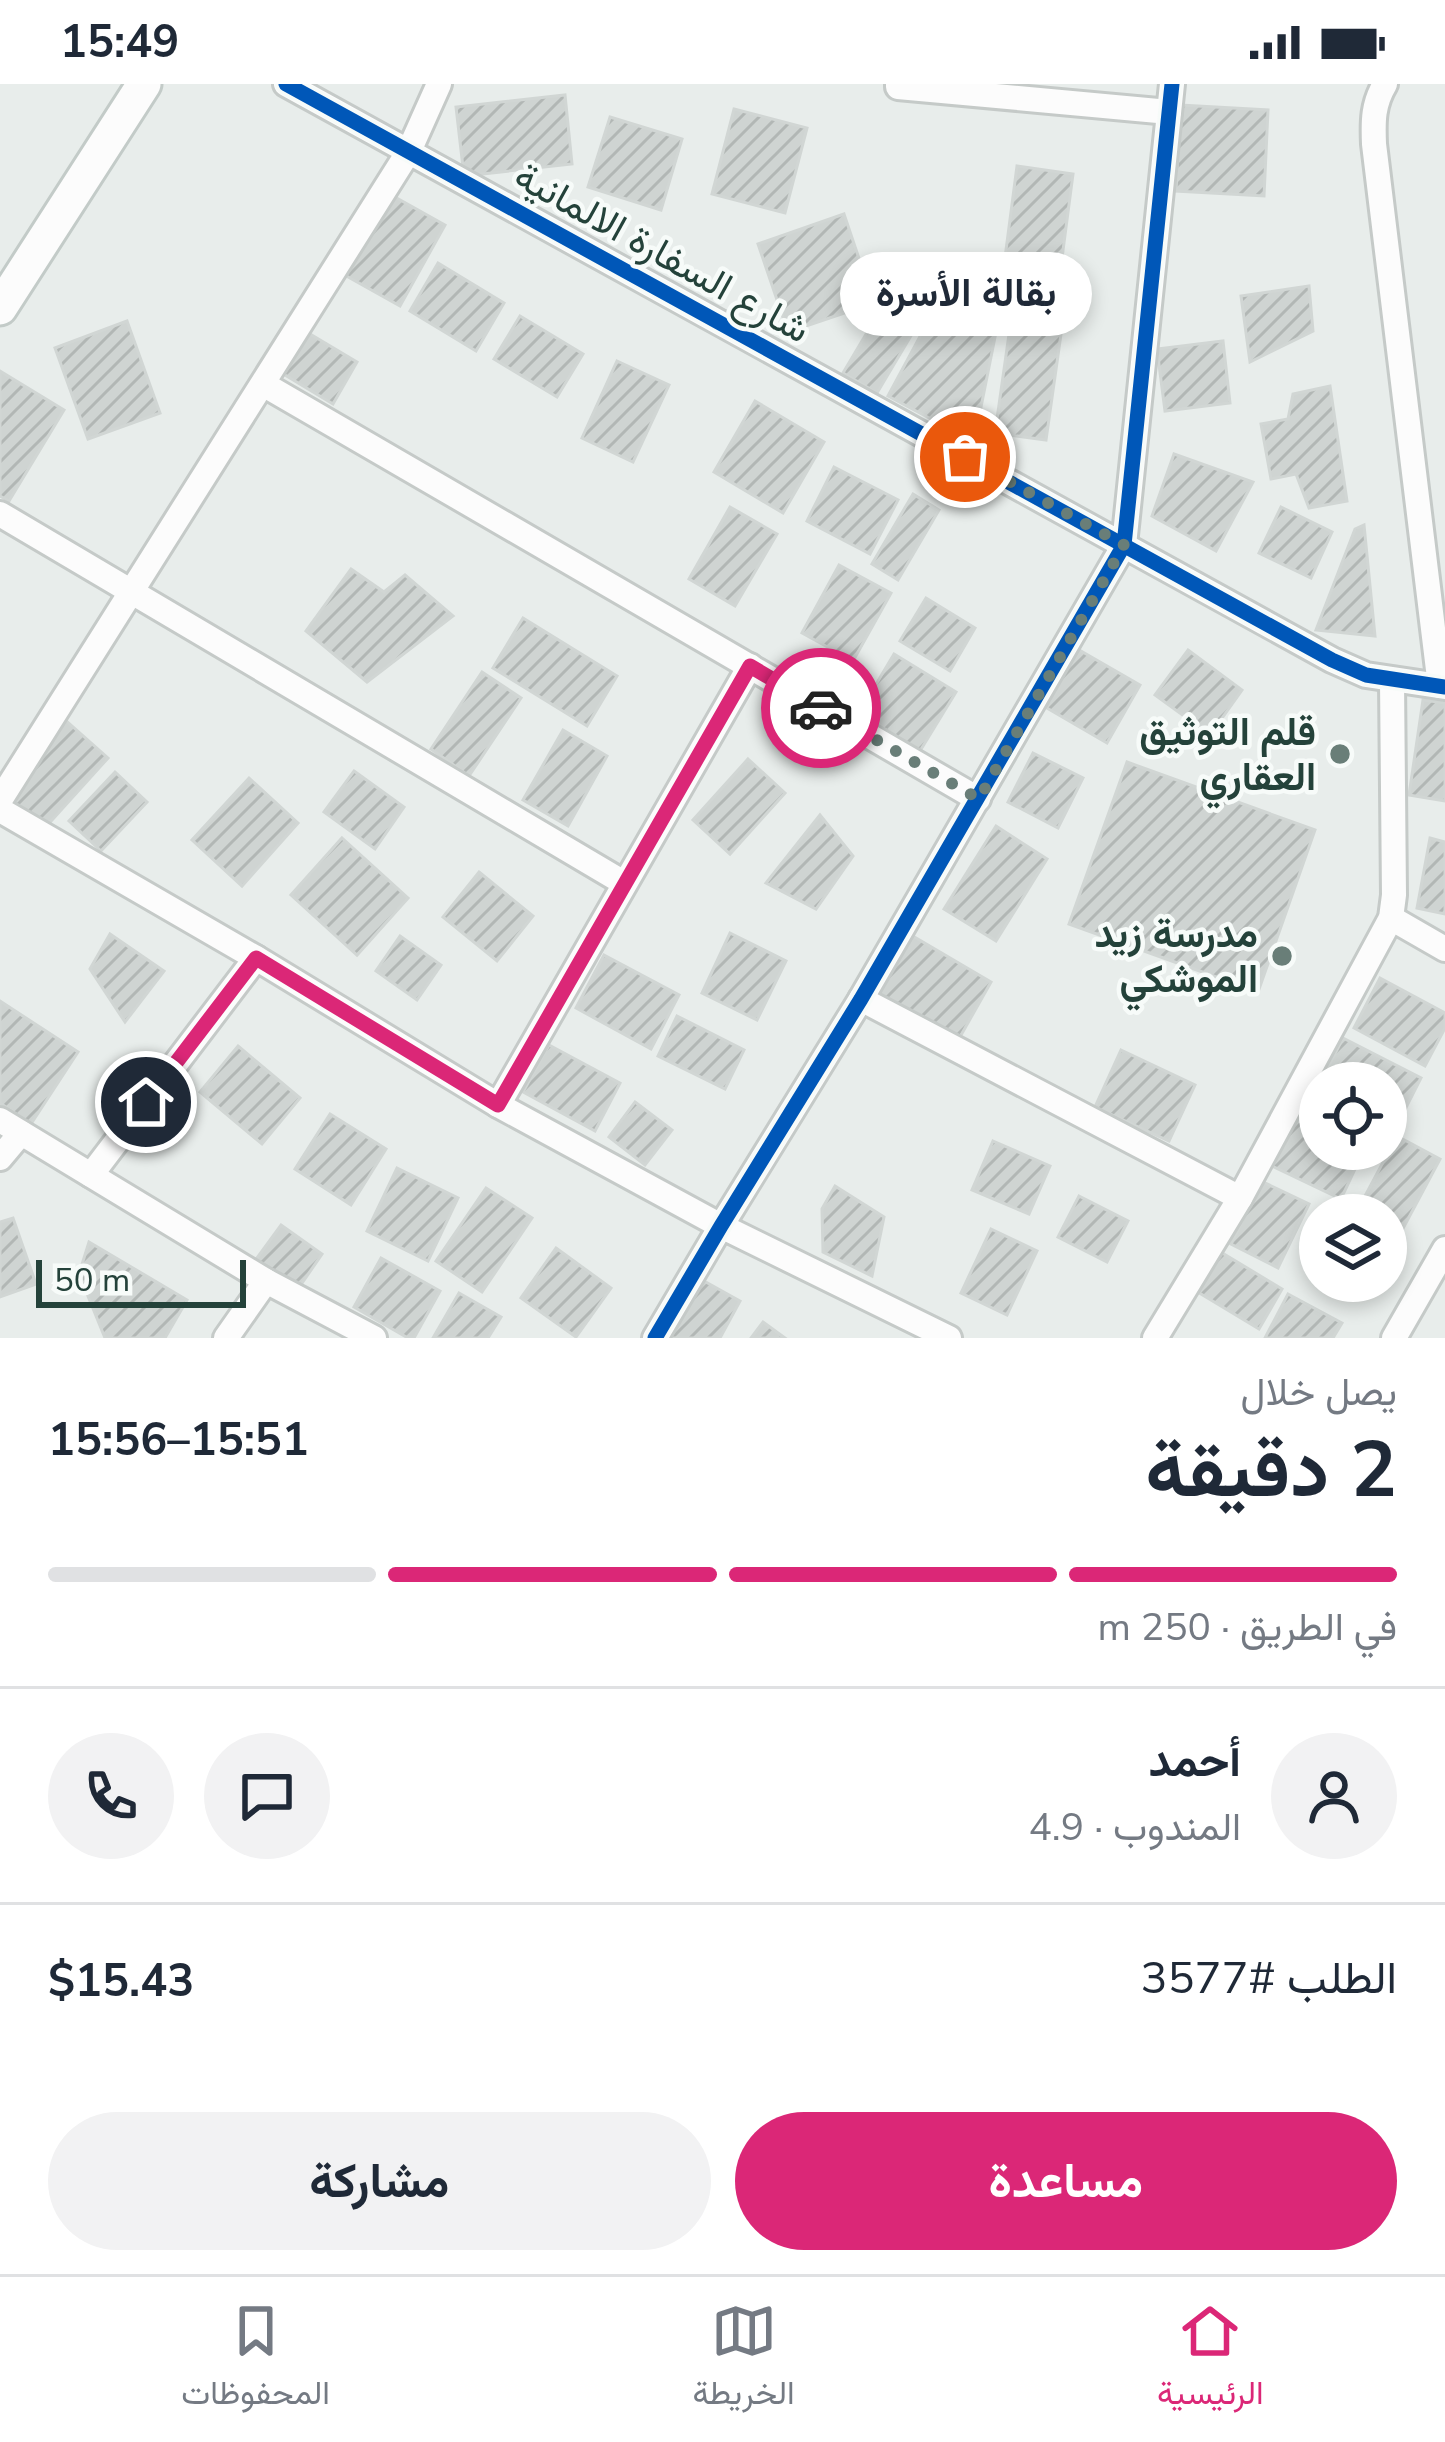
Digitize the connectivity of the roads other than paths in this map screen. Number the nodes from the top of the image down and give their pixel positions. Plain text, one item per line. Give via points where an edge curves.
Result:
1 (143, 84) edge
2 (286, 84) edge
3 (439, 84) edge
4 (898, 84) edge
5 (1172, 84) edge
6 (1385, 84) edge
7 (1169, 112) junction
8 (409, 151) junction
9 (0, 308) edge
10 (263, 383) junction
11 (0, 514) edge
12 (1124, 545) junction
13 (131, 592) junction
14 (750, 666) junction
15 (1391, 681) junction
16 (1442, 686) edge
17 (979, 799) junction
18 (0, 800) edge
19 (0, 810) edge
20 (624, 883) junction
21 (1391, 918) junction
22 (1445, 949) edge
23 (256, 958) junction
24 (861, 999) junction
25 (498, 1105) junction
26 (11, 1126) edge
27 (0, 1158) edge
28 (91, 1175) junction
29 (1240, 1198) junction
30 (721, 1226) junction
31 (1445, 1249) edge
32 (266, 1282) junction
33 (226, 1338) edge
34 (374, 1338) edge
35 (656, 1338) edge
36 (949, 1338) edge
37 (1155, 1338) edge
38 (1394, 1338) edge

1 - 9 street
2 - 8 street, شارع السفارة الالمانية
3 - 8 street
4 - 7 street
5 - 7 street
6 - 16 street via 1374,144
7 - 12 street
8 - 10 street
8 - 12 street, شارع السفارة الالمانية
10 - 13 street
10 - 14 street
11 - 13 street
12 - 15 street, شارع السفارة الالمانية via 1332,660
12 - 17 street
13 - 18 street
13 - 20 street
14 - 17 street
14 - 20 street
15 - 16 street, شارع السفارة الالمانية
15 - 21 street
17 - 24 street
19 - 23 street
20 - 25 street
21 - 22 street
21 - 29 street
23 - 25 street
23 - 28 street
24 - 29 street
24 - 30 street
25 - 30 street
26 - 27 street
26 - 28 street
28 - 32 street
29 - 37 street
30 - 35 street
30 - 36 street
31 - 38 street
32 - 33 street
32 - 34 street

